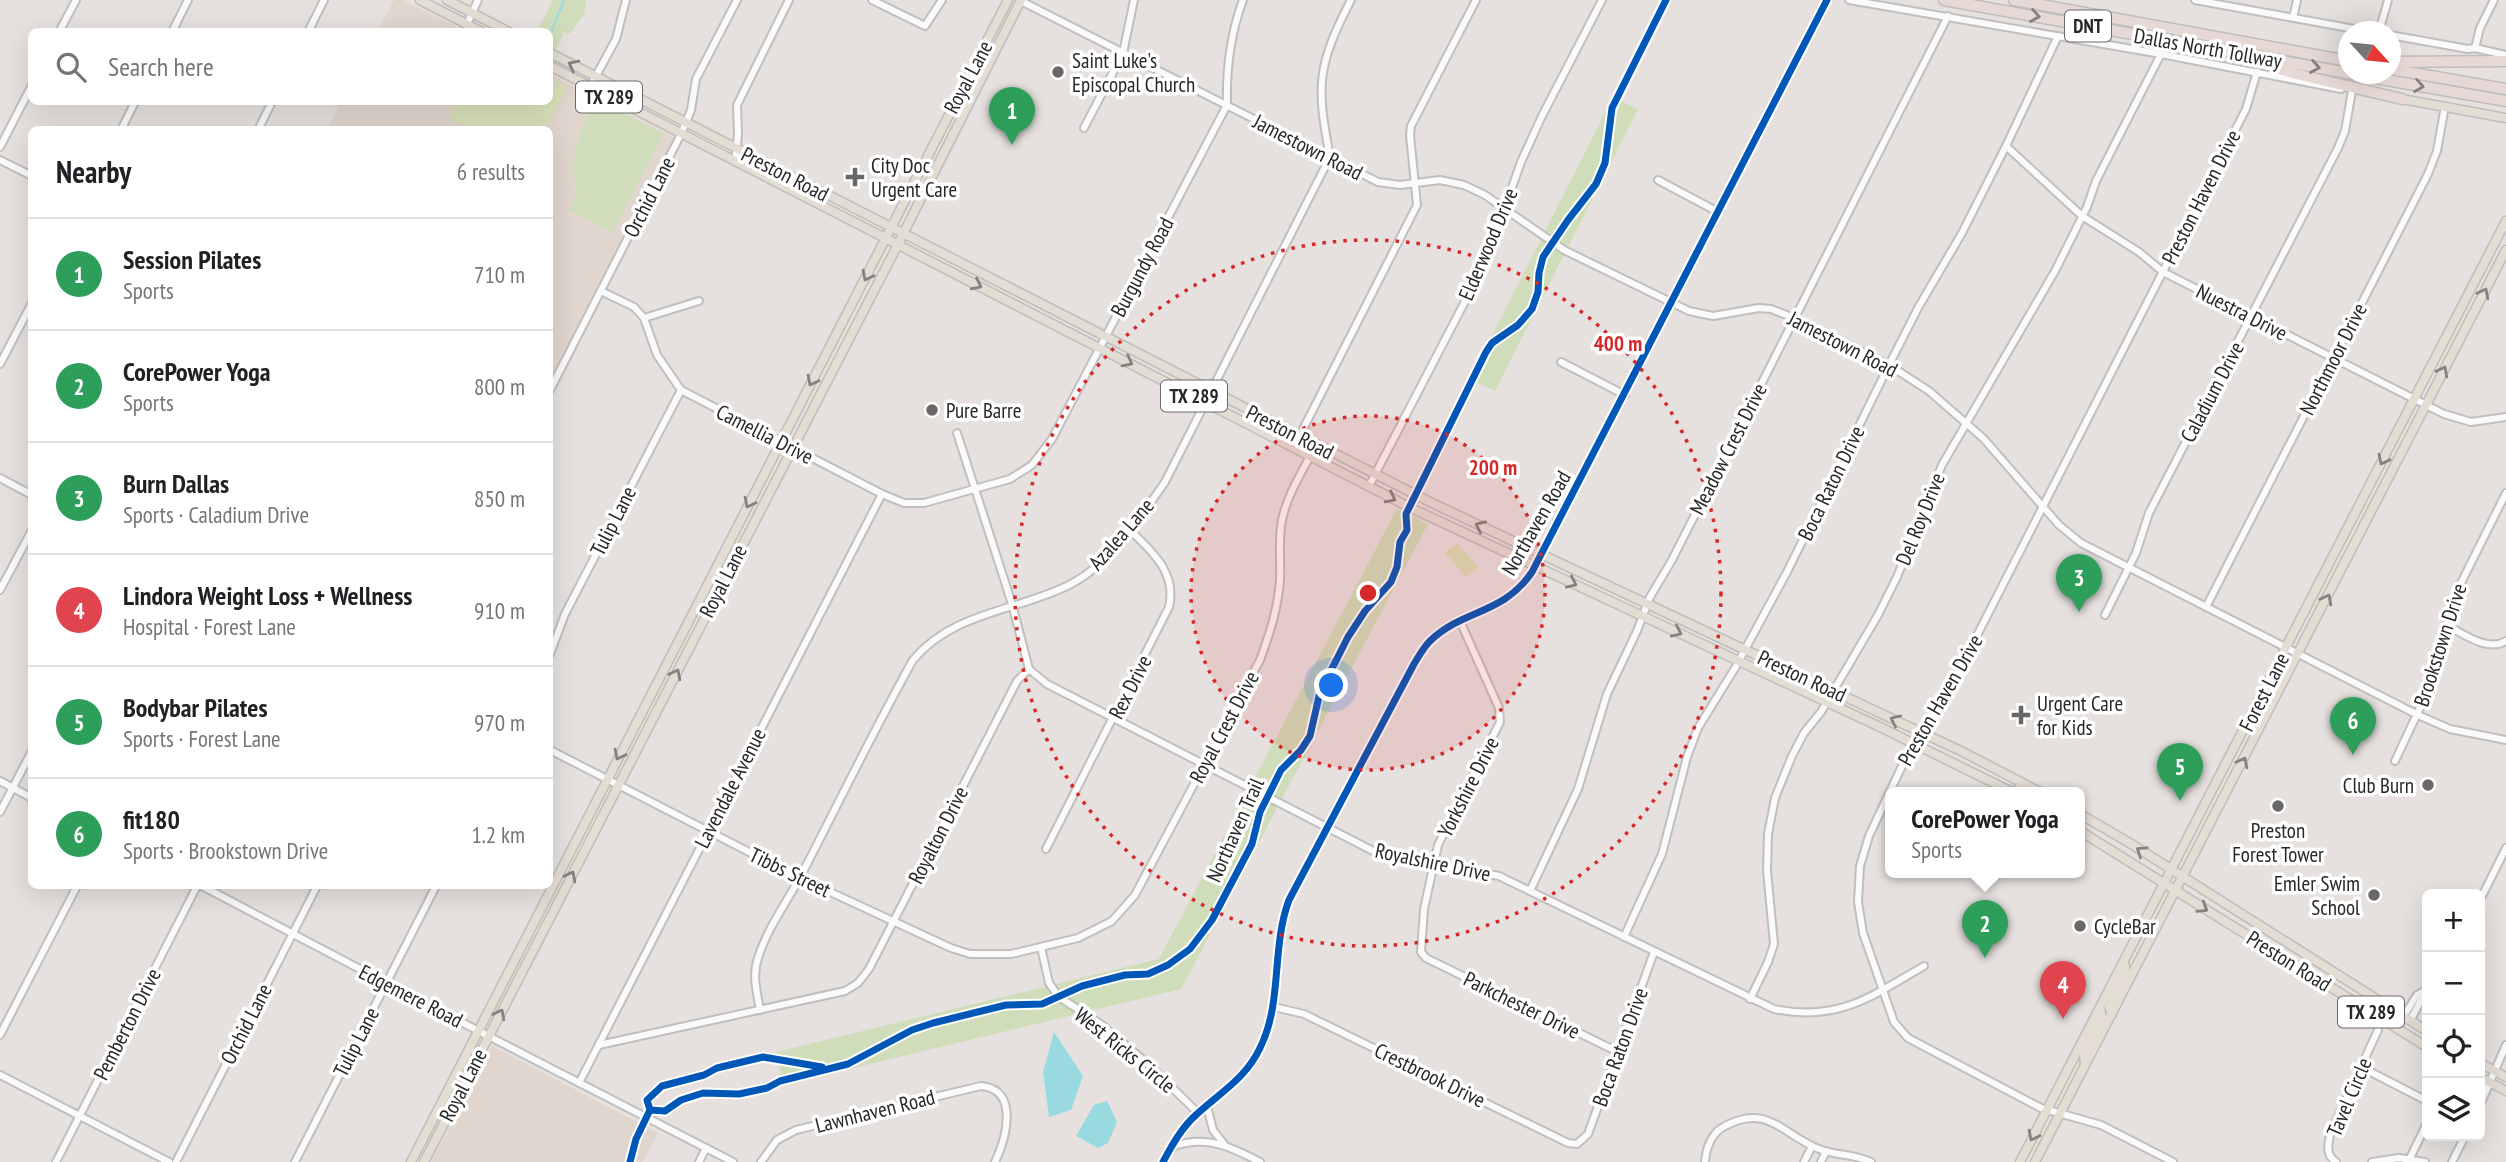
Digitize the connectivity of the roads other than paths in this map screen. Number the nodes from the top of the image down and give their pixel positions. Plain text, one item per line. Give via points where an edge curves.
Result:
1 (75, 0) edge
2 (188, 0) edge
3 (324, 0) edge
4 (420, 0) edge
5 (447, 0) edge
6 (478, 0) edge
7 (626, 0) edge
8 (737, 0) edge
9 (789, 0) edge
10 (872, 0) edge
11 (942, 0) edge
12 (1008, 0) edge
13 (1021, 0) edge
14 (1134, 0) edge
15 (1243, 0) edge
16 (1351, 0) edge
17 (1476, 0) edge
18 (1602, 0) edge
19 (1827, 0) edge
20 (1849, 0) edge
21 (1944, 0) edge
22 (2014, 0) edge
23 (2199, 0) edge
24 (2297, 0) edge
25 (2388, 0) edge
26 (2494, 0) edge
27 (472, 13) junction
28 (1948, 16) junction
29 (2293, 18) junction
30 (2380, 21) edge
31 (467, 24) junction
32 (2338, 26) edge
33 (61, 28) edge
34 (174, 28) edge
35 (310, 28) edge
36 (474, 28) edge
37 (501, 28) edge
38 (2058, 36) junction
39 (2401, 37) edge
40 (2475, 48) junction
41 (982, 50) junction
42 (2233, 52) junction
43 (1123, 53) junction
44 (553, 54) edge
45 (2161, 54) junction
46 (993, 55) junction
47 (2506, 55) edge
48 (2338, 58) edge
49 (2401, 61) edge
50 (2506, 61) edge
51 (553, 68) edge
52 (2338, 71) edge
53 (2401, 71) edge
54 (2257, 72) junction
55 (597, 77) junction
56 (2401, 82) edge
57 (594, 89) junction
58 (2506, 89) edge
59 (2352, 91) junction
60 (28, 93) edge
61 (2402, 99) junction
62 (2506, 101) edge
63 (134, 105) edge
64 (270, 105) edge
65 (1227, 105) junction
66 (2445, 106) junction
67 (2506, 118) edge
68 (945, 122) junction
69 (686, 123) junction
70 (123, 126) edge
71 (260, 126) edge
72 (956, 128) junction
73 (1084, 128) dead end
74 (681, 134) junction
75 (0, 146) edge
76 (2006, 146) junction
77 (737, 149) junction
78 (931, 149) junction
79 (943, 155) junction
80 (1330, 157) junction
81 (0, 160) edge
82 (735, 162) junction
83 (28, 174) edge
84 (788, 176) junction
85 (797, 180) junction
86 (1658, 180) dead end
87 (1416, 183) junction
88 (782, 186) junction
89 (791, 191) junction
90 (1505, 209) junction
91 (1718, 212) junction
92 (2082, 216) junction
93 (2506, 221) edge
94 (891, 229) junction
95 (903, 235) junction
96 (886, 239) junction
97 (898, 245) junction
98 (2506, 250) edge
99 (2484, 263) junction
100 (2496, 269) junction
101 (2163, 272) junction
102 (1005, 286) junction
103 (601, 290) junction
104 (1002, 297) junction
105 (699, 301) dead end
106 (1672, 303) junction
107 (1052, 309) junction
108 (28, 311) edge
109 (644, 318) junction
110 (1794, 318) junction
111 (2251, 318) junction
112 (1046, 320) junction
113 (2450, 330) junction
114 (2462, 336) junction
115 (1106, 337) junction
116 (1100, 348) junction
117 (2333, 357) junction
118 (1561, 362) dead end
119 (0, 364) edge
120 (1889, 365) junction
121 (553, 384) edge
122 (681, 390) junction
123 (1210, 391) junction
124 (1625, 395) junction
125 (2414, 399) junction
126 (1205, 402) junction
127 (2425, 405) junction
128 (2506, 416) edge
129 (1966, 422) junction
130 (957, 433) dead end
131 (1300, 436) junction
132 (781, 442) junction
133 (1316, 445) junction
134 (1294, 447) junction
135 (792, 448) junction
136 (1311, 456) junction
137 (1375, 474) junction
138 (0, 478) edge
139 (1368, 486) junction
140 (974, 488) junction
141 (28, 493) edge
142 (2506, 493) edge
143 (882, 494) junction
144 (1432, 503) junction
145 (2043, 506) junction
146 (1426, 515) junction
147 (1129, 529) junction
148 (28, 538) edge
149 (2343, 538) junction
150 (2356, 544) junction
151 (1542, 555) junction
152 (1535, 566) junction
153 (2129, 567) junction
154 (0, 590) edge
155 (698, 603) junction
156 (1012, 604) junction
157 (1647, 604) junction
158 (2206, 607) junction
159 (709, 609) junction
160 (2105, 615) dead end
161 (1643, 616) junction
162 (1460, 621) junction
163 (2446, 625) junction
164 (2506, 641) edge
165 (553, 646) edge
166 (2287, 648) junction
167 (1744, 650) junction
168 (2299, 654) junction
169 (1739, 661) junction
170 (1029, 669) junction
171 (1833, 691) junction
172 (1827, 702) junction
173 (2258, 705) junction
174 (2270, 710) junction
175 (2417, 715) junction
176 (1114, 719) junction
177 (1923, 733) junction
178 (2506, 740) edge
179 (1914, 743) junction
180 (553, 752) edge
181 (1967, 754) junction
182 (28, 759) edge
183 (2395, 761) dead end
184 (1205, 765) junction
185 (1962, 766) junction
186 (607, 779) junction
187 (0, 782) edge
188 (2021, 782) junction
189 (618, 785) junction
190 (1893, 787) edge
191 (2002, 787) edge
192 (2020, 787) edge
193 (2030, 787) edge
194 (13, 788) junction
195 (28, 796) edge
196 (2210, 796) junction
197 (1885, 803) edge
198 (2222, 803) junction
199 (0, 812) edge
200 (2085, 817) edge
201 (1328, 828) junction
202 (708, 832) junction
203 (2085, 834) edge
204 (2506, 848) edge
205 (1046, 849) dead end
206 (1433, 864) junction
207 (2171, 871) junction
208 (800, 878) junction
209 (2183, 878) junction
210 (553, 884) edge
211 (2164, 885) junction
212 (75, 889) edge
213 (198, 889) edge
214 (206, 889) edge
215 (315, 889) edge
216 (434, 889) edge
217 (550, 889) edge
218 (2485, 890) edge
219 (1530, 891) junction
220 (2176, 891) junction
221 (542, 905) junction
222 (553, 911) junction
223 (893, 922) junction
224 (2265, 930) junction
225 (293, 933) junction
226 (1624, 937) junction
227 (2259, 942) junction
228 (1041, 947) junction
229 (1654, 952) junction
230 (1426, 958) joint
231 (2124, 962) junction
232 (1924, 966) dead end
233 (2322, 966) junction
234 (2315, 976) junction
235 (386, 983) junction
236 (1882, 990) junction
237 (2422, 996) edge
238 (1750, 999) junction
239 (1274, 1007) junction
240 (2099, 1008) junction
241 (760, 1010) junction
242 (2112, 1014) junction
243 (2406, 1019) junction
244 (2422, 1028) edge
245 (2378, 1030) dead end
246 (479, 1031) junction
247 (0, 1035) edge
248 (489, 1036) junction
249 (2422, 1044) edge
250 (599, 1045) junction
251 (2506, 1045) edge
252 (1618, 1052) junction
253 (2085, 1065) junction
254 (2485, 1066) edge
255 (2361, 1067) junction
256 (2494, 1070) junction
257 (0, 1075) edge
258 (2506, 1077) edge
259 (2482, 1078) edge
260 (2489, 1082) junction
261 (579, 1083) junction
262 (2506, 1091) edge
263 (2485, 1092) edge
264 (2422, 1098) edge
265 (1207, 1106) junction
266 (2046, 1110) junction
267 (1198, 1112) junction
268 (2060, 1114) junction
269 (80, 1116) junction
270 (2422, 1133) edge
271 (1584, 1140) joint
272 (2462, 1141) edge
273 (1224, 1144) junction
274 (1812, 1146) junction
275 (706, 1148) junction
276 (1171, 1148) junction
277 (1826, 1151) junction
278 (416, 1152) junction
279 (2410, 1158) junction
280 (425, 1160) edge
281 (56, 1162) edge
282 (169, 1162) edge
283 (176, 1162) edge
284 (295, 1162) edge
285 (411, 1162) edge
286 (699, 1162) edge
287 (733, 1162) edge
288 (761, 1162) edge
289 (995, 1162) edge
290 (1163, 1162) edge
291 (1260, 1162) edge
292 (1705, 1162) edge
293 (1804, 1162) edge
294 (1821, 1162) edge
295 (1871, 1162) edge
296 (2020, 1162) edge
297 (2035, 1162) edge
298 (2173, 1162) edge
299 (2336, 1162) edge
300 (2372, 1162) edge
301 (2426, 1162) edge
302 (2452, 1162) edge

1 - 33 street
2 - 34 street
3 - 35 street
4 - 31 main road
5 - 27 main road
6 - 27 street
7 - 55 street via 618,32
8 - 69 street, Orchid Lane via 696,79
9 - 77 street via 737,105
10 - 11 street via 925,26
12 - 13 main road
12 - 41 main road, Royal Lane
13 - 43 street, Jamestown Road
13 - 46 main road, Royal Lane
14 - 43 street
15 - 65 street, Burgundy Road via 1229,48
16 - 80 street via 1333,34 1322,72 1321,112
17 - 87 street via 1411,126
18 - 90 street, Elderwood Drive via 1542,116
19 - 91 street, Northaven Road
20 - 28 street
21 -> 42 highway, Dallas North Tollway / DNT
22 - 48 highway, Dallas North Tollway / DNT
23 - 29 street
24 - 29 street
25 - 30 street
26 - 40 street
27 - 31 street
27 - 37 main road
28 - 38 street
28 - 110 street, Meadow Crest Drive
29 - 32 street
31 - 36 main road
38 - 45 street
38 - 76 street, Boca Raton Drive
39 - 40 street
40 - 47 street
41 - 46 main road
41 - 68 main road, Royal Lane
42 -> 52 highway, Dallas North Tollway / DNT
42 - 61 highway via 2257,63
43 - 65 street, Jamestown Road
43 - 73 street
55 -> 44 main road, Preston Road / TX 289
45 - 54 street
45 - 92 street, Del Roy Drive
46 - 72 main road, Royal Lane
49 - 50 highway
51 - 57 main road, Preston Road / TX 289
53 - 58 highway
54 - 59 street
54 - 101 street, Preston Haven Drive via 2246,110
55 - 57 street
55 - 69 main road, Preston Road / TX 289
56 -> 62 highway, Dallas North Tollway / DNT
57 - 74 main road, Preston Road / TX 289
59 - 61 street
59 - 111 street, Caladium Drive via 2338,148
60 - 75 street
61 - 66 main road
63 - 70 street
64 - 71 street
65 - 80 street, Jamestown Road
65 - 115 street, Burgundy Road
66 - 67 main road
66 - 117 street, Northmoor Drive via 2428,174
68 - 72 main road
68 - 78 main road, Royal Lane
69 - 74 street, Orchid Lane
69 - 77 main road, Preston Road / TX 289
72 - 79 main road, Royal Lane
74 - 82 main road, Preston Road / TX 289
74 - 103 street, Orchid Lane
76 - 92 street, Nuestra Drive
76 - 120 street, Boca Raton Drive
77 - 82 street
77 - 84 main road, Preston Road / TX 289
78 - 79 main road
78 - 94 main road, Royal Lane
79 - 95 main road, Royal Lane
80 - 87 street, Jamestown Road via 1378,182
80 - 123 street, Azalea Lane
81 - 83 street
82 - 88 main road, Preston Road / TX 289
84 - 85 main road, Preston Road / TX 289
84 - 88 main road
85 - 89 main road
85 - 94 main road, Preston Road / TX 289
86 - 91 street
87 - 90 street, Jamestown Road via 1440,180 1462,184
87 - 131 street via 1413,215
88 - 89 main road, Preston Road / TX 289
89 - 96 main road, Preston Road / TX 289
90 - 106 street, Jamestown Road via 1564,250
90 - 137 street, Elderwood Drive via 1486,261
91 - 106 street, Northaven Road
92 - 101 street, Nuestra Drive
92 - 129 street, Del Roy Drive
93 - 99 main road, Forest Lane
94 - 95 main road, Preston Road / TX 289
94 - 96 main road, Royal Lane
95 - 97 main road, Royal Lane
95 - 102 main road, Preston Road / TX 289
96 - 97 main road, Preston Road / TX 289
96 -> 132 main road, Royal Lane
97 -> 104 main road, Preston Road / TX 289
97 - 135 main road, Royal Lane
98 - 100 main road, Forest Lane
99 - 100 main road
99 - 113 main road, Forest Lane
114 -> 100 main road, Forest Lane
101 - 111 street, Nuestra Drive
101 - 145 street, Preston Haven Drive
102 - 104 main road
102 - 107 main road, Preston Road / TX 289
103 - 109 street via 634,307
103 - 121 street, Orchid Lane
104 - 112 main road, Preston Road / TX 289
105 - 109 street
106 - 110 street, Jamestown Road via 1700,315 1759,308
106 - 124 street, Northaven Road
107 - 112 main road
107 - 115 main road, Preston Road / TX 289
108 - 119 street
109 - 122 street, Camellia Drive via 657,355
110 - 120 street, Jamestown Road
110 - 157 street, Meadow Crest Drive
111 - 117 street, Nuestra Drive
111 - 153 street, Caladium Drive via 2149,513
112 - 116 main road, Preston Road / TX 289
113 - 114 main road
113 - 125 main road, Forest Lane
127 -> 114 main road, Forest Lane
115 - 116 street, Burgundy Road
115 - 123 main road, Preston Road / TX 289
116 -> 126 main road, Preston Road / TX 289
116 - 140 street, Burgundy Road via 1039,458 1010,479
117 - 125 street, Nuestra Drive
117 - 158 street, Northmoor Drive
118 - 124 street
120 - 129 street, Jamestown Road
120 - 167 street, Boca Raton Drive
122 - 132 street, Camellia Drive
122 - 165 street, Tulip Lane via 565,614
123 - 126 street, Azalea Lane
123 - 131 main road, Preston Road / TX 289
124 - 151 street, Northaven Road
125 - 127 street, Nuestra Drive
125 -> 149 main road, Forest Lane
126 - 134 main road, Preston Road / TX 289
126 - 147 street, Azalea Lane via 1165,482
127 - 128 street, Nuestra Drive via 2464,421
127 - 150 main road, Forest Lane
129 - 145 street, Jamestown Road
129 - 171 street, Del Roy Drive via 1933,482 1887,596
130 - 140 street
131 - 133 main road, Preston Road / TX 289
131 - 134 street
132 - 135 street, Camellia Drive
132 -> 155 main road, Royal Lane
133 - 136 street, Royal Crest Drive
133 - 137 main road, Preston Road / TX 289
134 - 136 main road, Preston Road / TX 289
135 - 143 street, Camellia Drive
135 - 159 main road, Royal Lane
136 - 139 main road, Preston Road / TX 289
136 - 184 street, Royal Crest Drive via 1282,522 1279,598 1273,626
137 - 139 street, Elderwood Drive
137 - 144 main road, Preston Road / TX 289
138 - 141 street
139 -> 146 main road, Preston Road / TX 289
140 - 143 street, Camellia Drive via 924,503 904,503
140 - 156 street
142 - 163 street, Brookstown Drive via 2462,578
143 - 202 street, Lavendale Avenue
144 - 146 main road
151 -> 144 main road, Preston Road / TX 289
145 - 153 street, Jamestown Road via 2074,538
145 - 177 street, Preston Haven Drive
146 - 152 main road, Preston Road / TX 289
147 - 156 street, Azalea Lane via 1105,558 1074,582
147 - 176 street, Rex Drive via 1160,560 1169,577 1171,600
148 - 154 street
149 - 150 main road
149 - 166 main road, Forest Lane
168 -> 150 main road, Forest Lane
151 - 152 street, Northaven Road
151 - 157 main road, Preston Road / TX 289
152 -> 161 main road, Preston Road / TX 289
152 - 162 street, Northaven Road via 1508,599
153 - 158 street, Jamestown Road
153 - 160 street, Caladium Drive
155 - 159 main road
155 -> 186 main road, Royal Lane
156 - 170 street
156 - 208 street, Azalea Lane via 954,627 921,650
157 - 161 street, Meadow Crest Drive
157 - 167 main road, Preston Road / TX 289
158 - 166 street, Jamestown Road
189 -> 159 main road, Royal Lane
161 -> 169 main road, Preston Road / TX 289
161 - 219 street, Meadow Crest Drive via 1607,694 1570,808
162 - 201 street, Northaven Road via 1432,639 1418,657
162 - 206 street, Yorkshire Drive via 1499,708 1500,722 1446,828
163 - 164 street via 2485,644
163 - 175 street, Brookstown Drive via 2432,682
166 - 168 street, Jamestown Road
166 - 173 main road, Forest Lane
167 - 169 street, Boca Raton Drive
167 - 171 main road, Preston Road / TX 289
168 - 174 main road, Forest Lane
168 - 175 street, Jamestown Road
169 - 172 main road, Preston Road / TX 289
169 - 226 street, Boca Raton Drive via 1698,728 1662,854
170 - 176 street, Royalshire Drive via 1047,684
170 - 223 street, Royalton Drive via 1017,681
171 - 172 street, Del Roy Drive
177 -> 171 main road, Preston Road / TX 289
172 - 179 main road, Preston Road / TX 289
172 - 238 street, Del Roy Drive via 1804,733 1775,798 1767,852 1774,944
173 - 174 main road
173 - 196 main road, Forest Lane
198 -> 174 main road, Forest Lane
175 - 178 street, Jamestown Road via 2450,729
175 - 183 street, Brookstown Drive
176 - 184 street, Royalshire Drive
176 - 205 street, Rex Drive
177 - 179 street, Preston Haven Drive
177 - 181 main road, Preston Road / TX 289
179 - 185 main road, Preston Road / TX 289
179 - 190 street, Preston Haven Drive
180 - 186 street, Tibbs Street
181 - 185 main road
181 - 188 main road, Preston Road / TX 289
182 - 194 street
184 - 201 street, Royalshire Drive
184 - 228 street, Royal Crest Drive via 1135,895 1119,915 1091,933
185 - 191 main road, Preston Road / TX 289
186 - 189 street, Tibbs Street
186 - 210 main road, Royal Lane
187 - 194 street
188 - 192 main road
188 - 193 main road, Preston Road / TX 289
189 - 202 street, Tibbs Street
222 -> 189 main road, Royal Lane
194 - 195 street
194 - 199 street
196 - 198 main road
196 - 207 main road, Forest Lane
197 - 236 street, Preston Haven Drive via 1860,866 1859,914
198 - 209 main road, Forest Lane
207 -> 200 main road, Preston Road / TX 289
201 - 206 street, Royalshire Drive via 1379,854
201 - 239 street, Northaven Road via 1284,913
202 - 208 street, Tibbs Street
202 - 250 street, Lavendale Avenue
203 - 211 main road, Preston Road / TX 289
204 - 218 street
206 - 219 street, Royalshire Drive via 1499,876
206 - 230 street, Yorkshire Drive via 1420,947
207 - 209 main road, Preston Road / TX 289
207 - 211 main road, Forest Lane
208 - 223 street, Tibbs Street
208 - 241 street, Azalea Lane via 757,960 755,986
209 - 220 main road, Forest Lane
209 - 224 main road, Preston Road / TX 289
211 - 220 main road, Preston Road / TX 289
211 - 231 main road, Forest Lane
212 - 247 street
213 - 269 street, Pemberton Drive
214 - 225 street, Edgemere Road
215 - 225 street, Orchid Lane
216 - 235 street, Tulip Lane
217 - 221 main road, Royal Lane
219 - 226 street, Royalshire Drive
220 -> 227 main road, Preston Road / TX 289
220 - 242 main road, Forest Lane
221 - 222 main road
221 - 246 main road, Royal Lane
248 -> 222 main road, Royal Lane
223 - 228 street, Tibbs Street via 970,954 1011,954
223 - 241 street, Royalton Drive via 869,969 852,988
224 - 227 main road
224 - 233 main road, Preston Road / TX 289
225 - 235 street, Edgemere Road
225 - 283 street, Orchid Lane
226 - 229 street, Royalshire Drive
227 - 234 main road, Preston Road / TX 289
228 - 267 street, West Ricks Circle via 1049,983 1059,997 1121,1041
229 - 238 street, Royalshire Drive
229 - 252 street, Boca Raton Drive
230 - 252 street, Parkchester Drive
231 - 240 main road, Forest Lane
231 - 242 main road via 2126,973 2109,1006
232 - 236 street, Royalshire Drive
233 - 234 main road
233 - 243 main road, Preston Road / TX 289
234 - 249 main road, Preston Road / TX 289
235 - 246 street, Edgemere Road
235 - 284 street, Tulip Lane
236 - 238 street, Royalshire Drive via 1826,1013 1791,1013
236 - 266 street, Preston Haven Drive via 1894,1022 1908,1038
237 - 243 street
239 - 265 street, Northaven Road via 1254,1060
239 - 271 street, Crestbrook Drive via 1304,1014 1568,1143
240 - 253 main road via 2102,1018 2084,1055
240 - 266 main road, Forest Lane
241 - 250 street, Royalton Drive
242 - 253 main road, Forest Lane
243 - 244 main road, Preston Road / TX 289
245 - 255 street, Tavel Circle
246 - 248 street, Edgemere Road
246 - 278 main road, Royal Lane
248 - 261 street, Edgemere Road
248 - 280 main road, Royal Lane
250 - 261 street, Lavendale Avenue
251 - 256 street
252 - 271 street, Boca Raton Drive
253 - 268 main road, Forest Lane
254 - 256 main road
255 - 264 street
255 - 299 street, Tavel Circle via 2329,1141 2329,1155
256 - 258 main road
256 - 260 street
257 - 269 street
259 - 260 main road
260 - 262 main road
260 - 263 street
261 - 275 street, Edgemere Road
265 - 267 street, Northaven Road
265 - 273 street via 1213,1130
266 - 268 street, Preston Haven Drive
266 -> 296 main road, Forest Lane
267 - 276 street, Northaven Road
268 - 297 main road, Forest Lane
268 - 298 street, Preston Haven Drive via 2102,1125
269 - 281 street, Pemberton Drive
269 - 282 street
270 - 279 street
272 - 302 street
273 - 276 street via 1193,1142
273 - 291 street
274 - 277 street
274 - 292 street via 1771,1121 1746,1117 1718,1129
274 - 293 street
275 - 286 street
275 - 287 street, Edgemere Road
276 - 290 street, Northaven Road
277 - 294 street
277 - 295 street
278 - 280 main road
278 - 285 main road, Royal Lane
279 - 300 street
279 - 301 street
288 - 289 street, Lawnhaven Road via 777,1140 796,1130 981,1086 1000,1093 1005,1109 1006,1129

